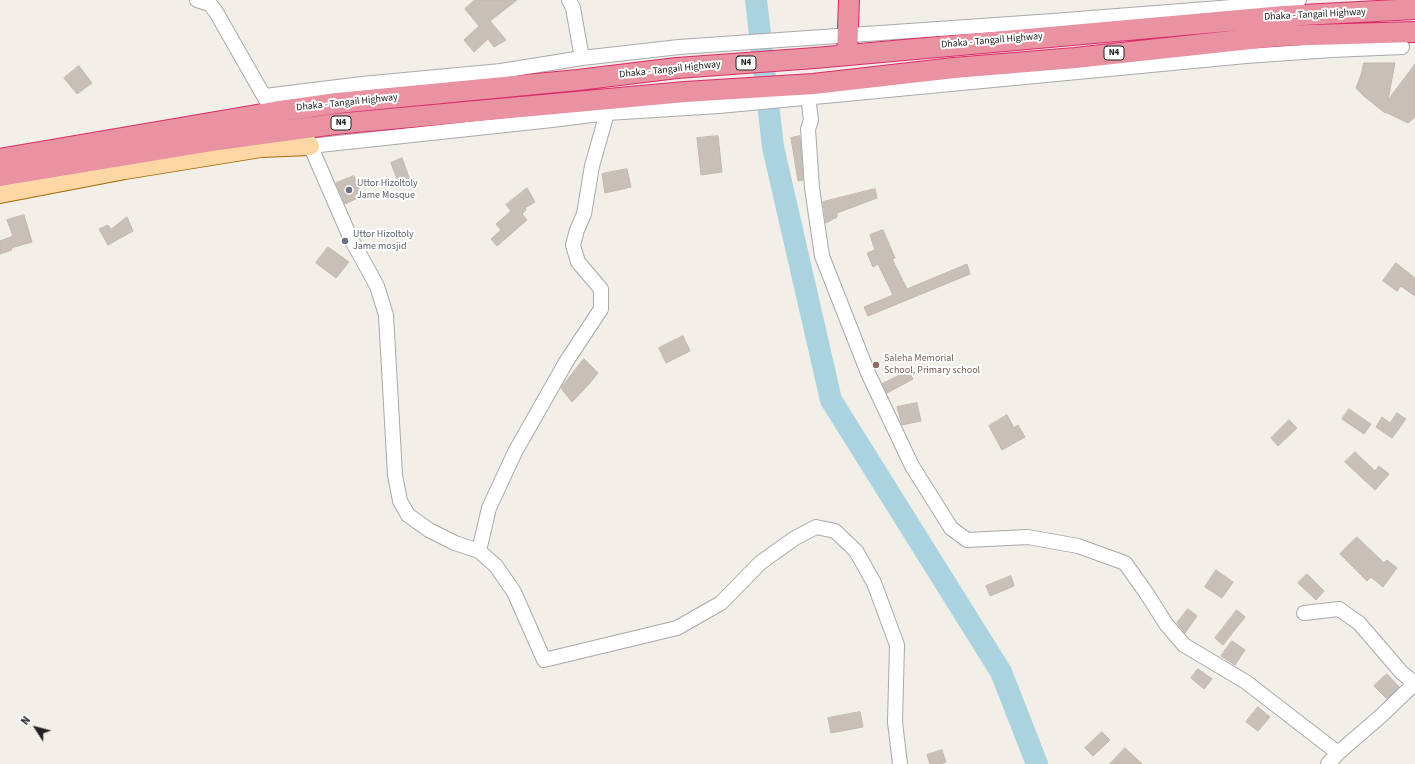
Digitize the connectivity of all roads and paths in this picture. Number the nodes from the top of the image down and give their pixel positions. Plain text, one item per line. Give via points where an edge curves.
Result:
1 (197, 0) edge
2 (569, 0) edge
3 (848, 0) edge
4 (1299, 0) edge
5 (1283, 1) edge
6 (1415, 9) edge
7 (1050, 29) junction
8 (1407, 40) edge
9 (847, 44) junction
10 (582, 58) junction
11 (810, 90) junction
12 (269, 104) junction
13 (607, 113) junction
14 (307, 137) junction
15 (0, 159) edge
16 (0, 176) edge
17 (0, 194) edge
18 (479, 551) junction
19 (1304, 614) dead end
20 (1415, 683) edge
21 (1338, 753) junction
22 (900, 764) edge
23 (1328, 764) edge

1 - 12 street via 210,4 216,12
2 - 10 street via 573,8
3 - 9 highway
4 - 5 street
5 - 7 street
6 - 7 highway, Dhaka - Tangail Highway / N4
7 - 9 highway, Dhaka - Tangail Highway / N4
8 - 11 highway, N4 via 1278,36 954,68
9 - 10 street via 784,39 678,46
9 - 12 highway, Dhaka - Tangail Highway / N4 via 815,58 677,68 337,103
10 - 12 street via 501,71 362,84
11 - 13 street via 719,106
11 - 14 highway, Dhaka - Tangail Highway / N4 via 685,92 358,121
11 - 21 street via 811,120 808,129 812,188 822,256 868,373 912,466 951,528 967,540 1028,537 1078,546 1125,563 1166,624 1184,645 1246,682
12 - 15 highway, Dhaka - Tangail Highway / N4
13 - 14 street via 552,120
13 - 18 street via 592,166 584,214 573,245 578,262 601,289 601,309 566,362 515,452 489,508
14 - 16 highway, Dhaka - Tangail Highway / N4 via 218,140
14 - 17 main road via 261,148
14 - 18 street via 350,237 377,286 386,315 395,475 400,501 408,515 429,530
18 - 22 street via 496,566 514,592 544,660 677,628 721,603 760,563 795,538 816,527 835,531 856,551 874,584 897,645 895,722
19 - 20 street via 1339,609 1359,622 1402,673
20 - 21 street
21 - 23 street

